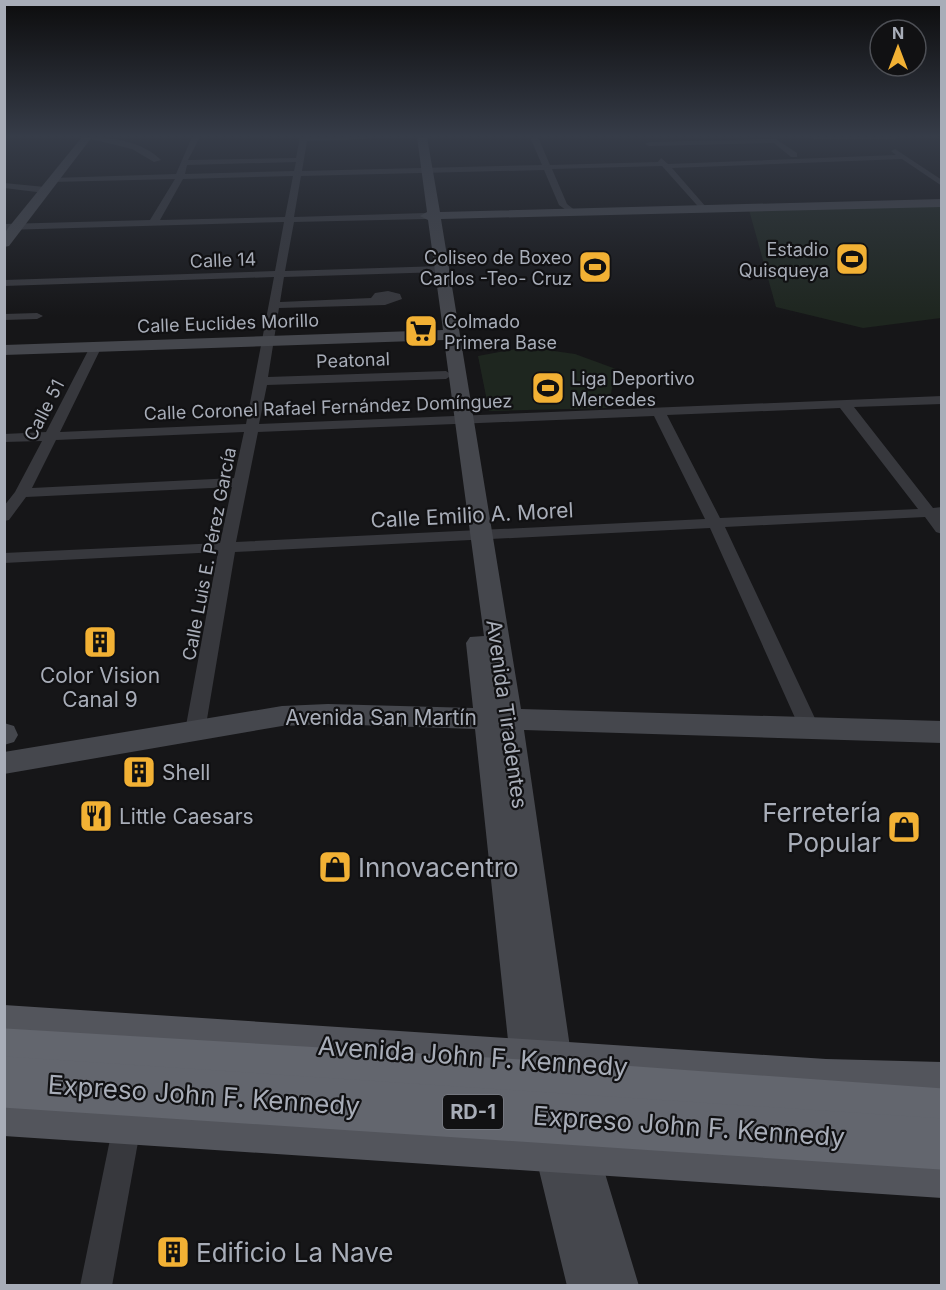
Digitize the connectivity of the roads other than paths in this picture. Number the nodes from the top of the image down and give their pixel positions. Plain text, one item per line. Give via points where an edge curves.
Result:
1 (37, 197) edge
2 (168, 197) edge
3 (293, 197) edge
4 (428, 197) edge
5 (561, 197) edge
6 (693, 197) edge
7 (942, 203) edge
8 (703, 209) junction
9 (566, 210) junction
10 (430, 216) junction
11 (290, 220) junction
12 (153, 224) junction
13 (10, 226) edge
14 (4, 235) edge
15 (4, 243) edge
16 (437, 269) junction
17 (280, 274) junction
18 (4, 283) edge
19 (379, 301) dead end
20 (275, 305) junction
21 (4, 316) edge
22 (37, 316) dead end
23 (447, 335) junction
24 (268, 341) junction
25 (95, 348) junction
26 (4, 350) edge
27 (446, 375) junction
28 (261, 381) junction
29 (942, 400) edge
30 (844, 404) junction
31 (658, 411) junction
32 (457, 420) junction
33 (251, 428) junction
34 (51, 436) junction
35 (4, 438) edge
36 (242, 482) junction
37 (22, 493) junction
38 (935, 512) edge
39 (4, 517) edge
40 (715, 523) junction
41 (942, 530) edge
42 (472, 536) junction
43 (227, 549) junction
44 (4, 558) edge
45 (499, 717) junction
46 (810, 729) junction
47 (195, 730) junction
48 (942, 732) edge
49 (4, 763) edge
50 (4, 1025) edge
51 (94, 1032) junction
52 (4, 1042) edge
53 (310, 1046) junction
54 (4, 1054) edge
55 (540, 1059) junction
56 (826, 1080) junction
57 (4, 1082) edge
58 (942, 1084) edge
59 (4, 1100) edge
60 (4, 1114) edge
61 (942, 1114) edge
62 (69, 1118) junction
63 (128, 1120) junction
64 (295, 1134) junction
65 (942, 1144) edge
66 (567, 1150) junction
67 (843, 1168) junction
68 (942, 1175) edge
69 (96, 1286) edge
70 (590, 1286) edge
71 (617, 1286) edge

1 - 13 main road
2 - 12 street
3 - 11 street, Calle Luis E. Pérez García
4 - 10 main road, Avenida Tiradentes
5 - 9 street
6 - 8 street
7 - 8 main road
8 - 9 main road
9 - 10 main road
10 - 11 street
10 - 16 main road, Avenida Tiradentes
11 - 12 street
11 - 17 street, Calle Luis E. Pérez García
12 - 13 street
13 - 14 main road
13 - 15 main road via 18,228
16 - 17 street, Calle 14
16 - 23 main road, Avenida Tiradentes
17 - 18 street, Calle 14
17 - 20 street, Calle Luis E. Pérez García
19 - 20 street
20 - 24 street, Calle Luis E. Pérez García
21 - 22 street
23 - 24 main road, Calle Euclides Morillo
23 - 27 main road, Avenida Tiradentes
23 - 32 main road, Avenida Tiradentes
24 - 25 main road, Calle Euclides Morillo
24 - 28 street, Calle Luis E. Pérez García
25 - 26 main road, Calle Euclides Morillo
25 - 34 street, Calle 51
27 - 28 street, Peatonal
27 - 32 main road, Avenida Tiradentes
28 - 33 street, Calle Luis E. Pérez García
29 - 30 street, Calle Coronel Rafael Fernández Domínguez
30 - 31 street, Calle Coronel Rafael Fernández Domínguez
30 - 38 street
31 - 32 street, Calle Coronel Rafael Fernández Domínguez
31 - 40 street
32 - 33 street, Calle Coronel Rafael Fernández Domínguez
32 - 42 main road, Avenida Tiradentes
33 - 34 street, Calle Coronel Rafael Fernández Domínguez
33 - 36 street, Calle Luis E. Pérez García
34 - 35 street, Calle Coronel Rafael Fernández Domínguez
34 - 37 street, Calle 51
36 - 37 street
36 - 43 street, Calle Luis E. Pérez García
37 - 39 street, Calle 51
38 - 40 street, Calle Emilio A. Morel
38 - 41 street
40 - 42 street, Calle Emilio A. Morel
40 - 46 street
42 - 43 street, Calle Emilio A. Morel
42 - 45 main road, Avenida Tiradentes
43 - 44 street, Calle Emilio A. Morel
43 - 47 street, Calle Luis E. Pérez García
45 - 46 main road, Avenida San Martín
45 - 47 main road, Avenida San Martín via 328,714 282,716
45 - 55 main road, Avenida Tiradentes
46 - 48 main road, Avenida San Martín
47 - 49 main road, Avenida San Martín
50 - 51 main road, Avenida John F. Kennedy
51 - 52 main road via 66,1044
51 - 53 main road, Avenida John F. Kennedy
53 - 55 main road, Avenida John F. Kennedy
53 - 64 main road via 339,1063 473,1071 488,1080 494,1100 490,1116 469,1128 341,1115
54 - 61 highway, Expreso John F. Kennedy / RD-1, bridge
55 - 56 main road, Avenida John F. Kennedy
55 - 66 main road, Avenida Tiradentes
56 - 58 main road, Avenida John F. Kennedy
56 - 67 main road via 794,1090 650,1082 635,1102 637,1121 653,1140 812,1151
57 - 65 highway, Expreso John F. Kennedy / RD-1, bridge
59 - 62 main road via 47,1103
60 - 62 main road, RD-1
62 - 63 main road, RD-1
63 - 64 main road, RD-1
63 - 69 street
64 - 66 main road, RD-1
66 - 67 main road, RD-1
66 - 70 main road, Avenida Tiradentes
66 - 71 main road, Avenida Tiradentes
67 - 68 main road, RD-1

